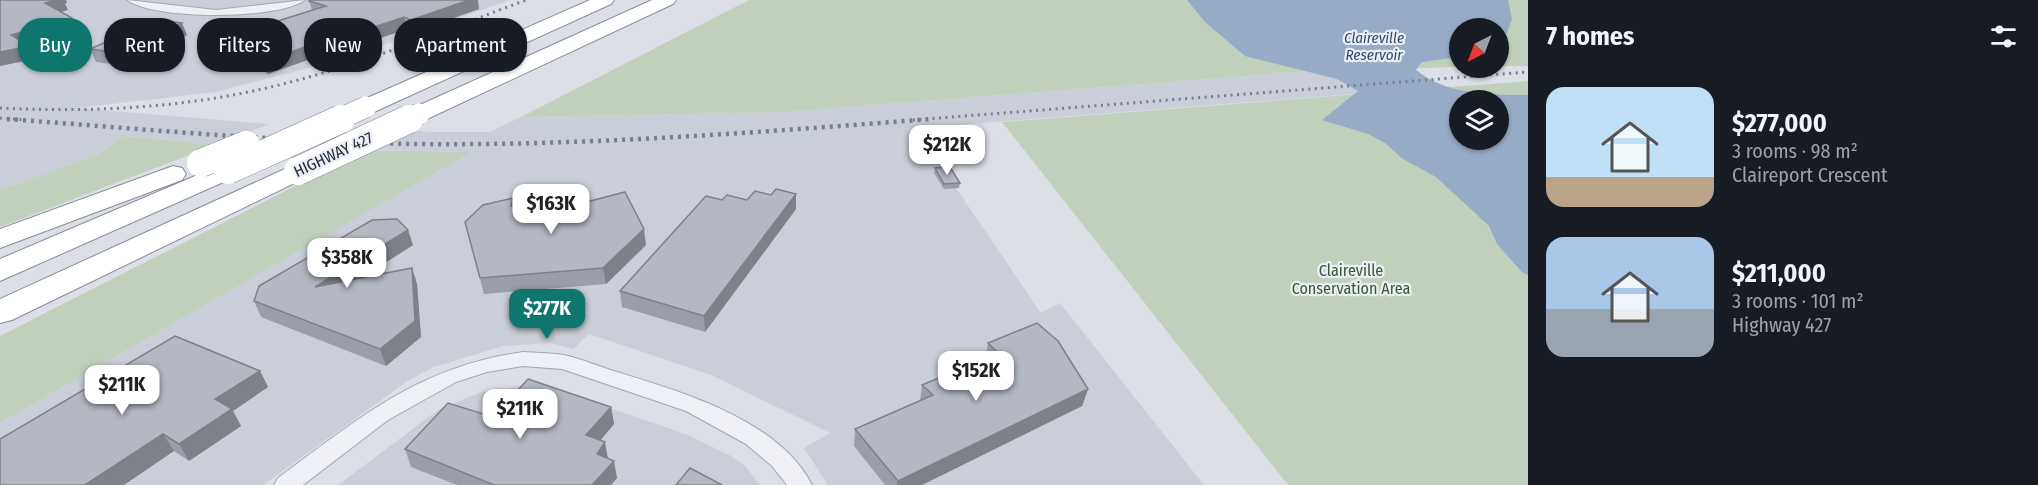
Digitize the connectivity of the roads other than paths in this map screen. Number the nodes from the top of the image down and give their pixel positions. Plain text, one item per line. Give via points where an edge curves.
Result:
1 (132, 0) edge
2 (300, 0) edge
3 (604, 0) edge
4 (667, 0) edge
5 (413, 85) junction
6 (214, 166) junction
7 (0, 239) edge
8 (0, 271) edge
9 (0, 312) edge
10 (286, 485) edge
11 (800, 485) edge

1 - 2 street via 191,14 249,10
3 - 5 highway, HIGHWAY 427
4 - 9 highway, HIGHWAY 427, bridge
5 - 6 highway, HIGHWAY 427, bridge
5 - 6 highway, bridge via 341,106
6 - 7 highway
6 - 8 highway, HIGHWAY 427
10 - 11 street via 420,389 480,367 543,359 563,362 711,412 762,444

